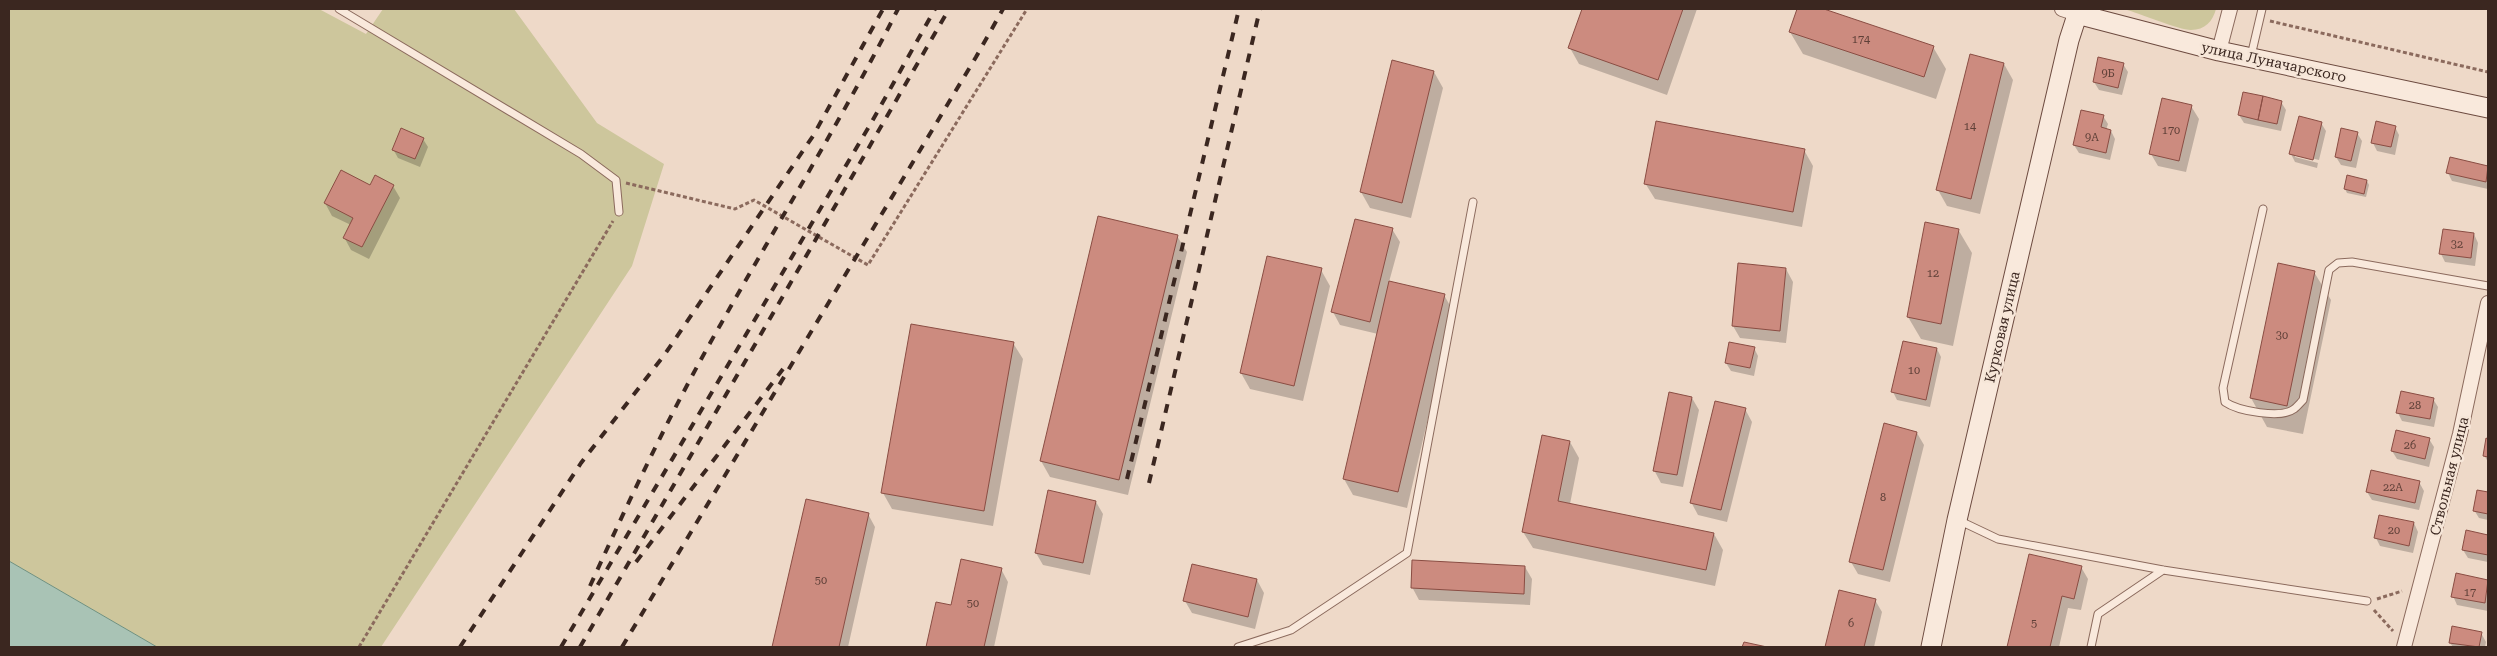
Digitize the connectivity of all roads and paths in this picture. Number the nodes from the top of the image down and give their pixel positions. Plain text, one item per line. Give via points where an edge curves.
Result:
1 (339, 9) edge
2 (1027, 9) edge
3 (2230, 9) edge
4 (2262, 9) edge
5 (2072, 11) edge
6 (2260, 19) junction
7 (2219, 50) junction
8 (2251, 57) junction
9 (2488, 72) edge
10 (2488, 108) edge
11 (616, 180) junction
12 (1473, 202) dead end
13 (2264, 210) dead end
14 (619, 212) joint
15 (2488, 286) edge
16 (2488, 303) edge
17 (1958, 520) junction
18 (2426, 567) junction
19 (2163, 570) junction
20 (2367, 601) junction
21 (2405, 646) edge
22 (359, 647) edge
23 (1238, 647) edge
24 (1931, 647) edge
25 (2091, 647) edge

1 - 11 lane via 581,154
2 - 11 path via 868,265 754,200 735,210
3 - 7 street
4 - 6 lane
5 - 7 main road, улица Луначарского
5 - 17 main road, Курковая улица
6 - 8 lane
6 - 9 path
7 - 8 main road, улица Луначарского
8 - 10 main road, улица Луначарского
11 - 14 lane
12 - 23 lane via 1407,553 1291,630
13 - 15 lane via 2222,388 2226,402 2232,407 2275,414 2294,410 2303,400 2329,270 2338,263 2352,262
14 - 22 path
16 - 18 street, Ствольная улица via 2460,434
17 - 19 lane via 1998,539
17 - 24 main road, Курковая улица
18 - 20 path via 2400,592
18 - 21 street, Ствольная улица
19 - 20 lane
19 - 25 lane via 2098,614
20 - 21 path

